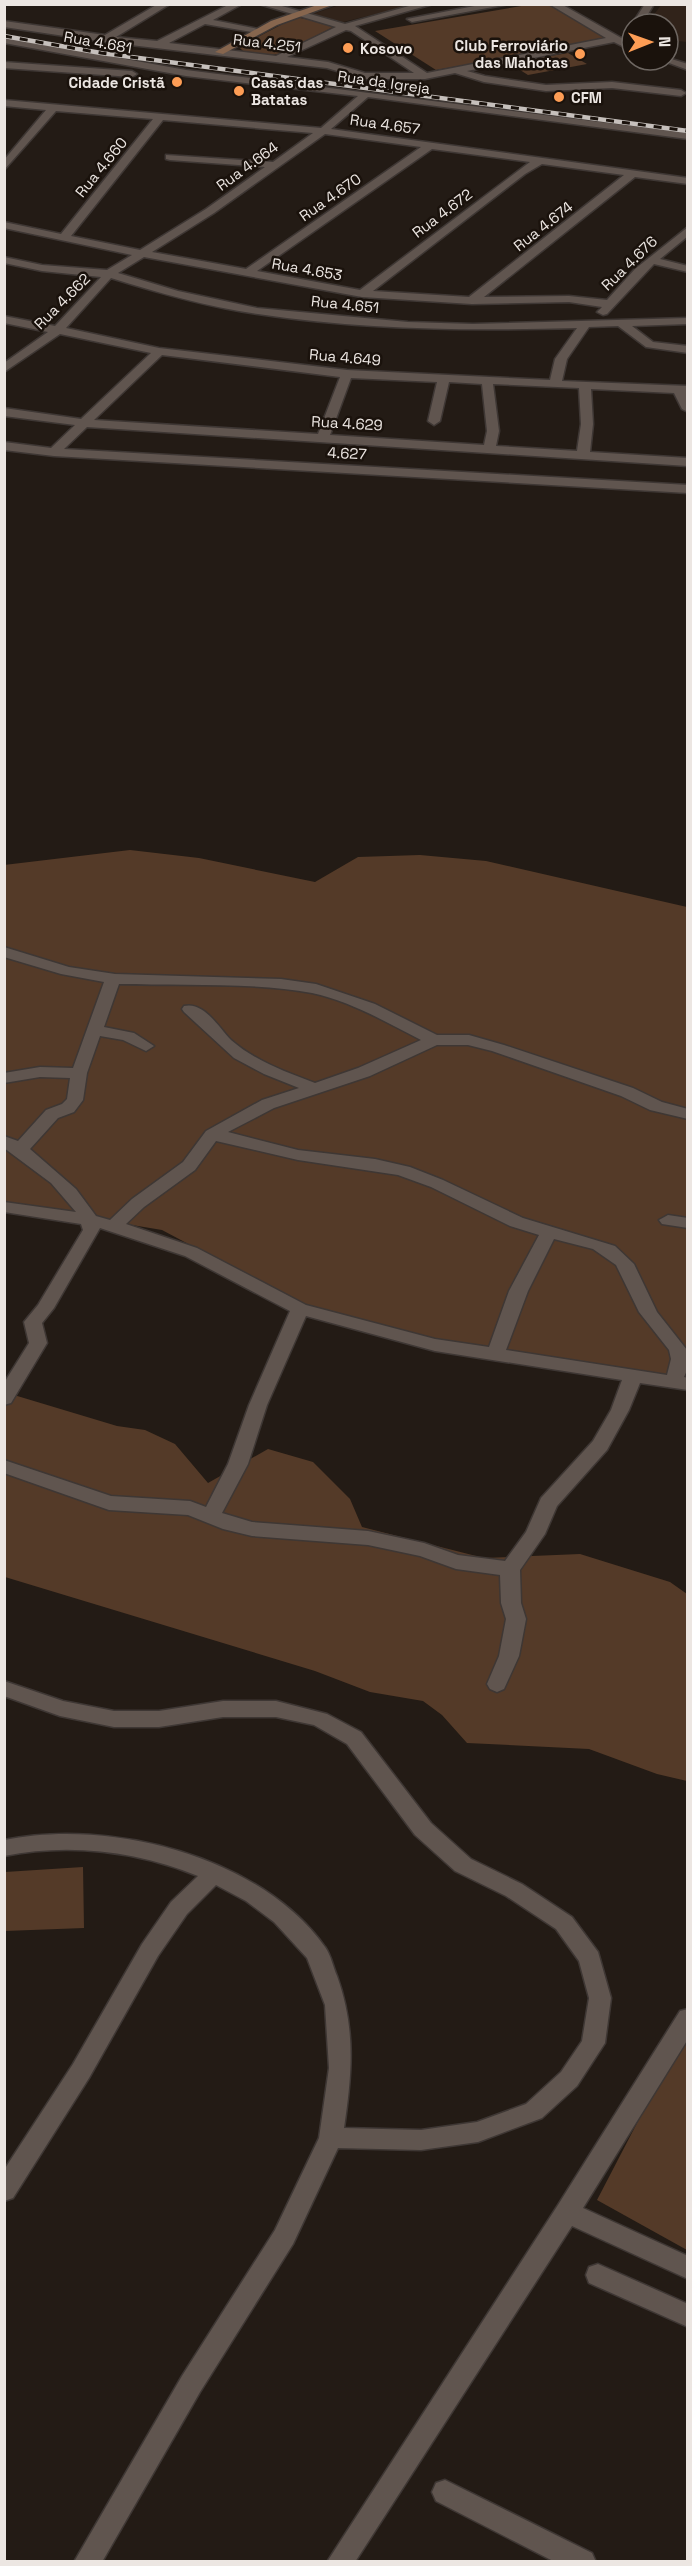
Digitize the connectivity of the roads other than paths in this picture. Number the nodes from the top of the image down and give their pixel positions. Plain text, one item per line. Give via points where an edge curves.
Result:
1 (166, 4) edge
2 (238, 4) edge
3 (263, 4) edge
4 (331, 4) edge
5 (429, 4) edge
6 (505, 4) edge
7 (553, 4) edge
8 (297, 14) junction
9 (202, 21) junction
10 (4, 24) edge
11 (344, 26) junction
12 (354, 29) junction
13 (255, 31) junction
14 (105, 39) junction
15 (614, 39) junction
16 (4, 40) edge
17 (620, 42) edge
18 (159, 44) junction
19 (181, 47) junction
20 (220, 52) junction
21 (277, 59) junction
22 (200, 63) junction
23 (4, 64) edge
24 (457, 70) junction
25 (183, 74) junction
26 (425, 76) junction
27 (681, 93) dead end
28 (365, 95) junction
29 (4, 103) edge
30 (54, 106) junction
31 (161, 116) junction
32 (687, 128) edge
33 (323, 130) junction
34 (687, 136) edge
35 (430, 146) junction
36 (494, 153) junction
37 (170, 157) dead end
38 (542, 160) junction
39 (274, 165) junction
40 (4, 167) edge
41 (521, 172) junction
42 (632, 174) junction
43 (687, 181) edge
44 (4, 225) edge
45 (687, 230) edge
46 (64, 237) junction
47 (140, 253) junction
48 (4, 260) edge
49 (652, 260) junction
50 (687, 269) edge
51 (248, 273) junction
52 (109, 274) junction
53 (362, 294) junction
54 (472, 301) junction
55 (608, 304) junction
56 (4, 319) edge
57 (687, 321) edge
58 (591, 323) junction
59 (621, 323) junction
60 (58, 330) junction
61 (687, 350) edge
62 (159, 351) junction
63 (4, 369) edge
64 (347, 374) junction
65 (444, 378) junction
66 (487, 380) junction
67 (555, 385) junction
68 (585, 387) junction
69 (683, 390) edge
70 (687, 408) edge
71 (4, 412) edge
72 (434, 421) dead end
73 (85, 423) junction
74 (323, 438) junction
75 (4, 446) edge
76 (489, 449) junction
77 (54, 452) junction
78 (583, 456) junction
79 (687, 462) edge
80 (687, 489) edge
81 (4, 952) edge
82 (115, 979) junction
83 (190, 1009) dead end
84 (94, 1031) junction
85 (434, 1040) junction
86 (146, 1046) dead end
87 (79, 1073) junction
88 (4, 1078) edge
89 (313, 1088) junction
90 (687, 1114) edge
91 (212, 1135) junction
92 (12, 1145) edge
93 (4, 1207) edge
94 (91, 1220) junction
95 (668, 1220) dead end
96 (687, 1223) edge
97 (113, 1227) junction
98 (550, 1232) junction
99 (300, 1309) junction
100 (496, 1354) junction
101 (633, 1375) junction
102 (680, 1383) edge
103 (4, 1399) edge
104 (4, 1466) edge
105 (211, 1515) junction
106 (510, 1569) junction
107 (497, 1684) dead end
108 (4, 1688) edge
109 (4, 1848) edge
110 (214, 1874) junction
111 (687, 2018) edge
112 (331, 2138) junction
113 (4, 2191) edge
114 (567, 2212) junction
115 (687, 2268) edge
116 (598, 2275) dead end
117 (687, 2316) edge
118 (445, 2492) dead end
119 (87, 2562) edge
120 (340, 2562) edge
121 (583, 2562) edge

1 - 14 street
2 - 9 street
3 - 8 street
4 - 8 street
5 - 11 street
6 - 12 street
7 - 15 street
8 - 11 street
8 - 13 street
9 - 13 street
9 - 18 street
10 - 14 street, Rua 4.251
11 - 12 street
11 - 21 street via 301,43
12 - 26 street
13 - 20 street
14 - 18 street, Rua 4.251
15 - 17 street
15 - 24 street, Rua 4.251
16 - 25 street, Rua 4.681
18 - 19 street, Rua 4.251
19 - 20 street, Rua 4.251
19 - 22 street
20 - 21 street, Rua 4.251
20 - 22 street
21 - 26 street, Rua 4.251 via 328,65 364,76
22 - 25 street
22 - 32 street
23 - 25 street, Rua da Igreja via 164,76
24 - 26 street, Rua 4.251
24 - 27 street via 484,79 546,88 612,85
25 - 28 street, Rua da Igreja
28 - 33 street, Rua 4.664
28 - 34 street, Rua da Igreja
29 - 30 street, Rua 4.657
30 - 31 street, Rua 4.657
30 - 40 street
31 - 33 street, Rua 4.657
31 - 46 street, Rua 4.660
33 - 35 street, Rua 4.657
33 - 39 street, Rua 4.664
35 - 36 street, Rua 4.657
35 - 51 street, Rua 4.670
36 - 38 street, Rua 4.657
36 - 41 street via 515,164
37 - 39 street
38 - 41 street, Rua 4.672
38 - 42 street, Rua 4.657
39 - 47 street, Rua 4.664 via 210,211
41 - 53 street, Rua 4.672
42 - 43 street, Rua 4.657
42 - 54 street, Rua 4.674
44 - 46 street, Rua 4.653
45 - 49 street, Rua 4.676
46 - 47 street, Rua 4.653
47 - 51 street, Rua 4.653
47 - 52 street, Rua 4.662
48 - 52 street, Rua 4.651
49 - 50 street
49 - 55 street, Rua 4.676
51 - 53 street, Rua 4.653
52 - 58 street, Rua 4.651 via 176,294 258,311 408,326
52 - 60 street, Rua 4.662
53 - 54 street, Rua 4.653
54 - 55 street, Rua 4.653 via 569,299
55 - 58 street, Rua 4.676
56 - 60 street, Rua 4.649
57 - 59 street, Rua 4.651
58 - 59 street, Rua 4.651
58 - 67 street, Rua 4.676 via 561,359
59 - 61 street via 650,345
60 - 62 street, Rua 4.649
60 - 63 street, Rua 4.662
62 - 64 street, Rua 4.649
62 - 73 street
64 - 65 street, Rua 4.649
64 - 74 street
65 - 66 street, Rua 4.649
65 - 72 street
66 - 67 street, Rua 4.649
66 - 76 street via 493,431
67 - 68 street, Rua 4.649
68 - 69 street, Rua 4.649
68 - 78 street via 587,424
69 - 70 street
71 - 73 street, Rua 4.629
73 - 74 street, Rua 4.629
73 - 77 street
74 - 76 street, Rua 4.629
75 - 77 street, 4.627
76 - 78 street, Rua 4.629
77 - 80 street, 4.627
78 - 79 street, Rua 4.629
81 - 82 street via 67,971
82 - 84 street
82 - 85 street via 281,984 316,989 369,1007
83 - 89 street via 239,1054
84 - 86 street via 133,1038
84 - 87 street
85 - 89 street via 364,1072
85 - 90 street via 469,1040 498,1048
87 - 88 street via 40,1072
87 - 92 street via 75,1100 68,1108 52,1114
89 - 91 street via 268,1104
91 - 97 street via 189,1166 138,1203
91 - 98 street via 284,1153 406,1171
92 - 94 street via 61,1183
93 - 94 street
94 - 97 street
94 - 103 street via 92,1230 33,1322 38,1343
95 - 96 street
97 - 99 street via 190,1252
98 - 100 street via 525,1271
98 - 102 street via 615,1252 630,1271 653,1320 680,1353
99 - 100 street via 435,1345
99 - 105 street via 288,1344 258,1405 238,1464
100 - 101 street
101 - 102 street
101 - 106 street via 620,1410 600,1445 548,1503 535,1534
104 - 105 street via 109,1503 190,1508
105 - 106 street via 252,1529 369,1538 424,1550 456,1562
106 - 107 street via 511,1603 516,1619 510,1656
108 - 112 street via 60,1708 114,1719 159,1719 223,1708 276,1709 320,1719 354,1738 423,1829 463,1865 514,1890 564,1923 590,1958 600,1998 593,2043 569,2079 534,2111 478,2132 421,2140
109 - 110 street via 28,1843 100,1842 167,1854
110 - 112 street via 254,1895 282,1916 317,1953 336,2005 341,2068
110 - 113 street via 179,1908 150,1950 87,2062
111 - 114 street
112 - 119 street via 284,2237 191,2384
114 - 115 street
114 - 120 street
116 - 117 street
118 - 121 street

